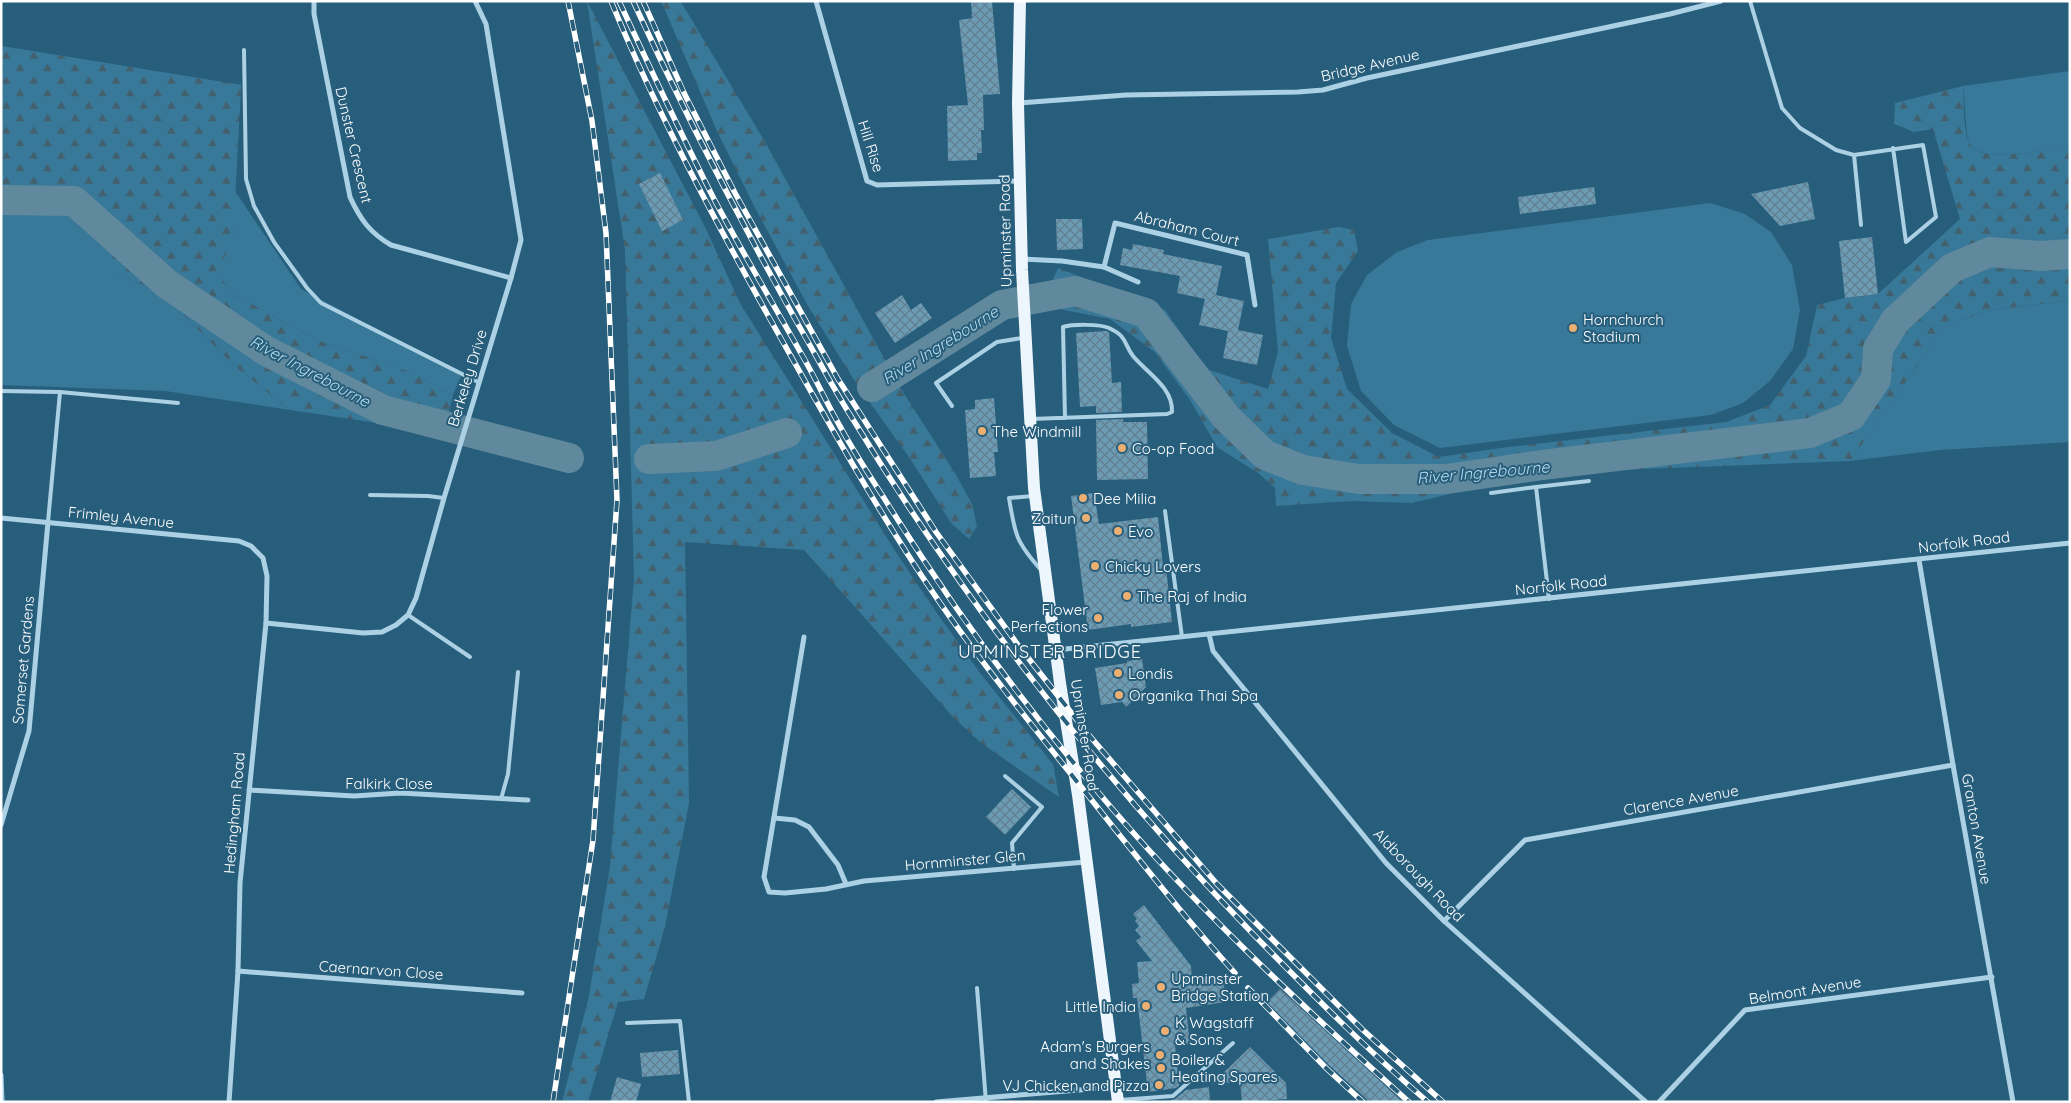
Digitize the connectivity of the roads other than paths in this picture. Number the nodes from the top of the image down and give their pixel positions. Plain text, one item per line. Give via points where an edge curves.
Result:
1 (314, 1) edge
2 (475, 1) edge
3 (816, 1) edge
4 (1020, 1) edge
5 (1721, 1) edge
6 (1750, 1) edge
7 (244, 50) dead end
8 (1018, 103) junction
9 (1893, 148) junction
10 (1854, 155) junction
11 (1020, 181) junction
12 (1861, 225) dead end
13 (1022, 259) junction
14 (1104, 267) junction
15 (511, 278) junction
16 (1138, 282) dead end
17 (1254, 305) dead end
18 (1024, 338) junction
19 (478, 382) junction
20 (1, 391) edge
21 (60, 392) junction
22 (178, 403) dead end
23 (952, 406) dead end
24 (1065, 418) junction
25 (1029, 419) junction
26 (1589, 480) dead end
27 (1536, 487) junction
28 (1491, 493) dead end
29 (370, 495) dead end
30 (1035, 496) junction
31 (444, 498) junction
32 (1165, 511) dead end
33 (1, 518) edge
34 (48, 522) junction
35 (239, 541) joint
36 (2070, 543) edge
37 (1919, 560) junction
38 (1045, 575) junction
39 (1549, 599) junction
40 (408, 615) junction
41 (266, 623) junction
42 (1209, 634) junction
43 (1182, 636) junction
44 (804, 637) dead end
45 (1055, 650) junction
46 (470, 657) dead end
47 (518, 672) dead end
48 (1953, 765) junction
49 (1005, 776) dead end
50 (249, 790) junction
51 (501, 799) junction
52 (528, 800) dead end
53 (774, 818) junction
54 (1, 826) edge
55 (1087, 862) junction
56 (1014, 869) junction
57 (846, 884) junction
58 (1444, 921) junction
59 (238, 971) junction
60 (1992, 976) junction
61 (977, 988) dead end
62 (522, 993) dead end
63 (627, 1023) dead end
64 (1233, 1043) dead end
65 (1, 1075) edge
66 (1116, 1087) junction
67 (986, 1099) edge
68 (1118, 1101) edge
69 (2, 1102) edge
70 (229, 1102) edge
71 (689, 1102) edge
72 (936, 1102) edge
73 (1646, 1102) edge
74 (1658, 1102) edge
75 (2013, 1102) edge

1 - 15 street, Dunster Crescent via 350,197 367,228 391,244
2 - 15 street, Berkeley Drive via 486,24 521,240
3 - 11 street, Hill Rise via 867,181 877,185
4 - 8 main road, Upminster Road
5 - 8 street, Bridge Avenue via 1323,90 1109,96
6 - 10 lane via 1782,108 1800,128 1836,150
7 - 19 lane via 246,178 254,206 274,242 321,303
8 - 11 main road, Upminster Road
9 - 9 lane via 1906,242 1936,217 1923,145
9 - 10 lane
10 - 12 lane
11 - 13 main road, Upminster Road
13 - 14 street
13 - 18 main road, Upminster Road
14 - 16 street
14 - 17 street, Abraham Court via 1115,224 1246,255
15 - 19 street, Berkeley Drive
18 - 23 lane via 997,342 936,383
18 - 25 main road, Upminster Road
19 - 31 street, Berkeley Drive
20 - 21 lane
21 - 22 lane
21 - 34 lane
24 - 24 lane via 1167,414 1172,412 1172,406 1162,384 1132,355 1124,336 1107,327 1070,325 1063,327
24 - 25 lane
25 - 30 main road, Upminster Road
26 - 27 lane
27 - 28 lane
27 - 39 lane
29 - 31 lane
30 - 38 main road, Upminster Road
30 - 38 lane via 1009,498 1014,530 1022,549
31 - 40 street, Berkeley Drive via 416,598
32 - 43 lane
33 - 34 street, Frimley Avenue
34 - 35 street, Frimley Avenue
34 - 54 street, Somerset Gardens via 29,731
35 - 41 street, Hedingham Road via 251,546 263,558 267,576
36 - 37 street, Norfolk Road
37 - 39 street, Norfolk Road
37 - 48 street, Granton Avenue
38 - 45 main road, Upminster Road
39 - 42 street, Norfolk Road
40 - 41 street via 382,632
40 - 46 lane
41 - 50 street, Hedingham Road
42 - 43 street, Norfolk Road
42 - 58 street, Aldborough Road via 1213,650 1386,863
43 - 45 street, Norfolk Road
44 - 53 street, Hornminster Glen
45 - 55 main road, Upminster Road
47 - 51 lane via 508,774
48 - 58 street, Clarence Avenue via 1525,840
48 - 60 street, Granton Avenue
49 - 56 lane via 1042,807 1012,843
50 - 51 street, Falkirk Close
50 - 59 street, Hedingham Road via 240,883
51 - 52 street, Falkirk Close
53 - 57 street via 795,820 808,828 838,865
53 - 57 street, Hornminster Glen via 764,877 769,892 826,889
55 - 56 street, Hornminster Glen
55 - 66 main road, Upminster Road
56 - 57 street, Hornminster Glen
58 - 73 street, Aldborough Road
59 - 62 street, Caernarvon Close
59 - 70 street, Hedingham Road
60 - 74 street, Belmont Avenue via 1745,1010
60 - 75 street, Granton Avenue
61 - 67 lane
63 - 71 lane via 680,1020
64 - 68 lane via 1173,1096
65 - 69 street
66 - 67 street
66 - 68 main road, Upminster Road
67 - 72 street

